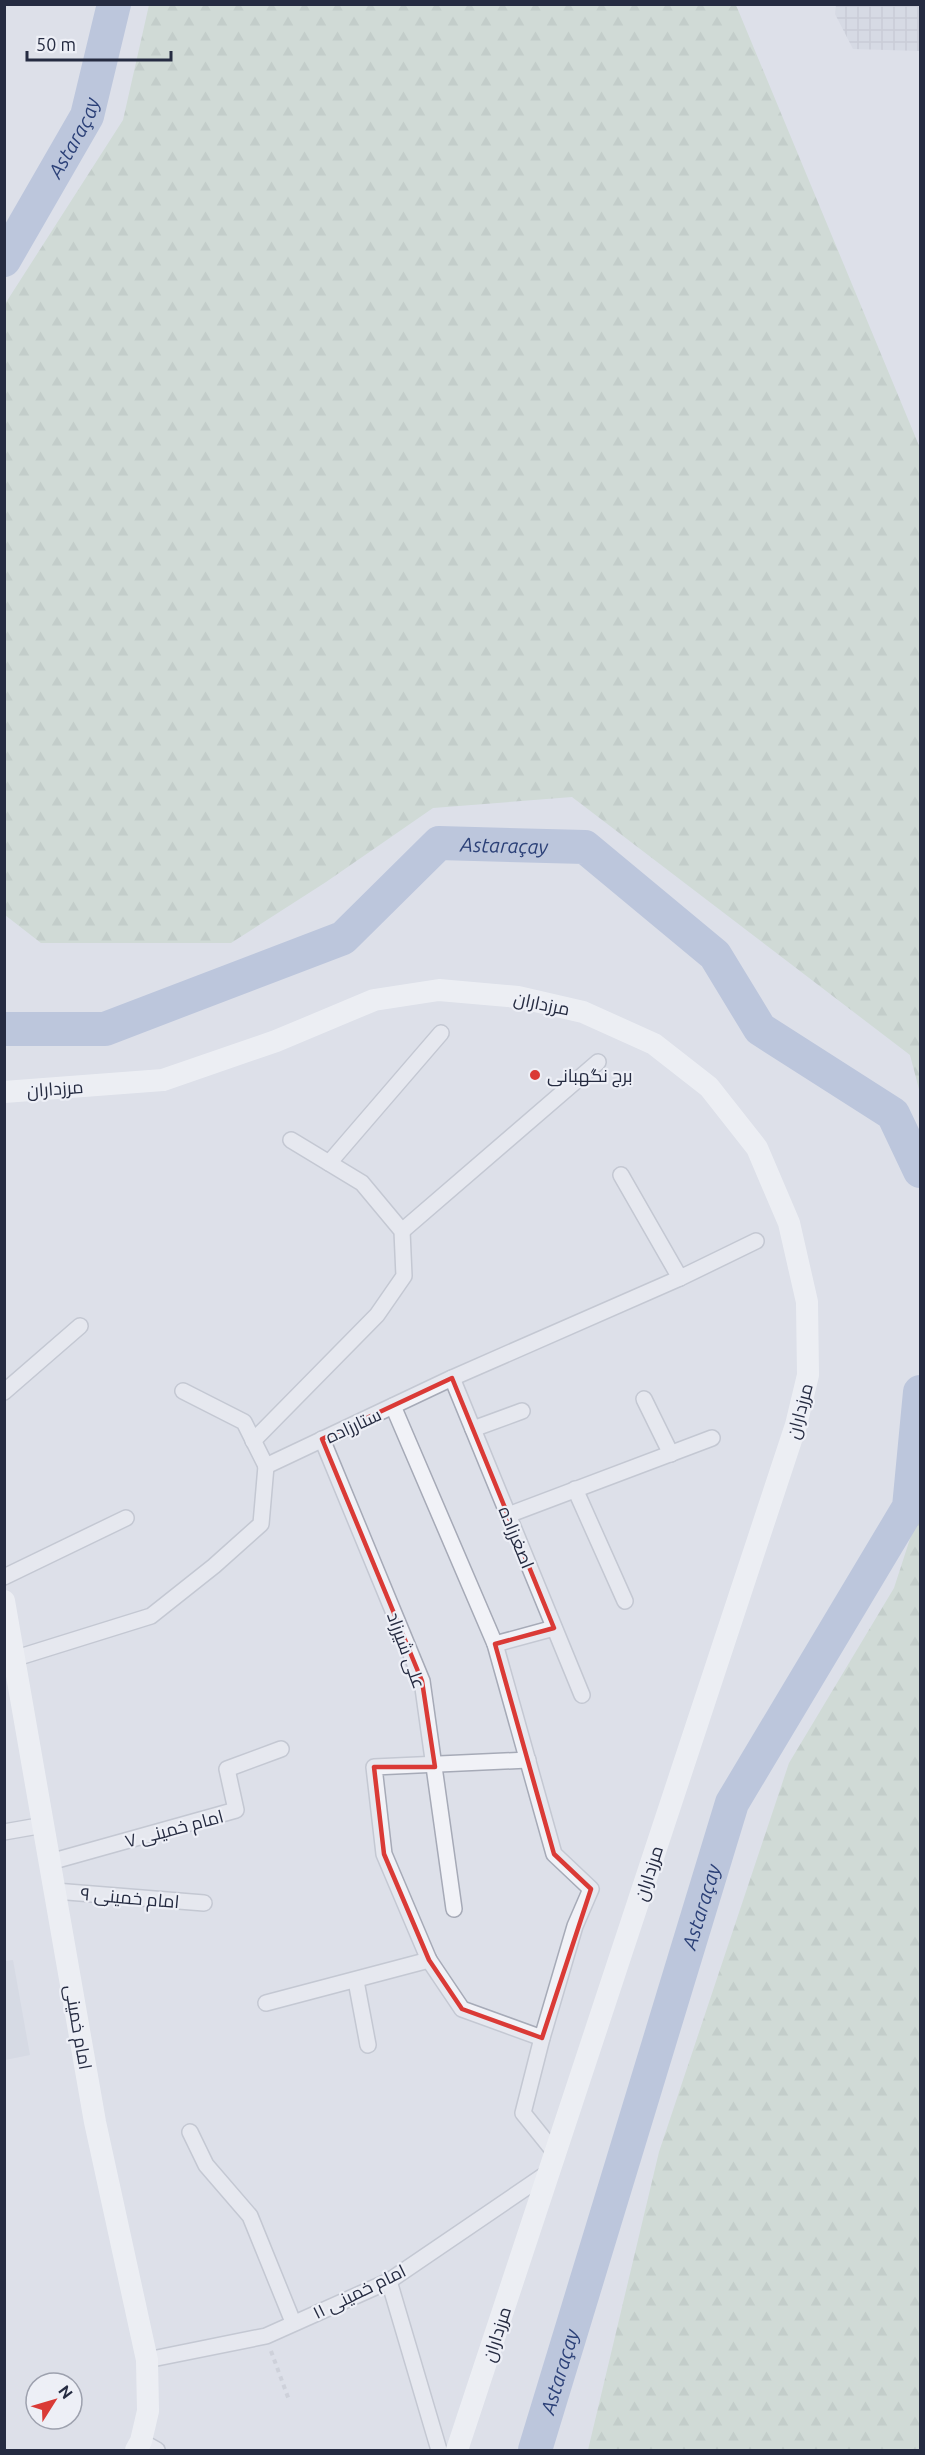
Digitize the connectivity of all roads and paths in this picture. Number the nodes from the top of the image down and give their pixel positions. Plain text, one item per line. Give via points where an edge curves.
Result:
1 (441, 1033) dead end
2 (598, 1062) dead end
3 (4, 1092) edge
4 (291, 1140) dead end
5 (329, 1163) junction
6 (621, 1175) dead end
7 (402, 1231) junction
8 (756, 1241) dead end
9 (680, 1278) junction
10 (80, 1326) dead end
11 (452, 1378) junction
12 (183, 1391) dead end
13 (4, 1392) edge
14 (644, 1399) dead end
15 (393, 1406) junction
16 (522, 1411) dead end
17 (473, 1429) junction
18 (712, 1438) dead end
19 (322, 1439) junction
20 (253, 1441) junction
21 (671, 1454) junction
22 (266, 1466) junction
23 (574, 1489) junction
24 (508, 1515) junction
25 (126, 1518) dead end
26 (4, 1577) edge
27 (4, 1601) edge
28 (625, 1601) dead end
29 (554, 1628) junction
30 (495, 1644) junction
31 (13, 1659) junction
32 (582, 1695) dead end
33 (281, 1749) dead end
34 (528, 1760) junction
35 (435, 1767) junction
36 (44, 1825) junction
37 (4, 1832) edge
38 (50, 1862) junction
39 (55, 1891) junction
40 (204, 1903) dead end
41 (454, 1909) dead end
42 (429, 1960) junction
43 (356, 1981) junction
44 (266, 2003) dead end
45 (542, 2038) junction
46 (368, 2045) dead end
47 (190, 2132) dead end
48 (553, 2163) junction
49 (389, 2281) junction
50 (293, 2322) junction
51 (266, 2336) junction
52 (147, 2360) junction
53 (289, 2400) dead end
54 (145, 2447) edge
55 (439, 2451) edge
56 (457, 2451) edge

1 - 5 street
2 - 7 street
3 - 48 street, مرزداران via 163,1080 276,1041 374,1000 439,990 518,997 583,1012 654,1044 709,1087 757,1148 789,1223 807,1302 808,1375 796,1425
4 - 5 street
5 - 7 street via 362,1183
6 - 9 street
7 - 20 street via 404,1276 377,1315
8 - 9 street, ستارزاده
9 - 11 street, ستارزاده
10 - 13 street
11 - 15 street, ستارزاده
11 - 17 street, اصغرزاده
12 - 20 street via 244,1422
14 - 21 street
15 - 19 street, ستارزاده
15 - 30 street
16 - 17 street
17 - 24 street, اصغرزاده
18 - 21 street
19 - 22 street, ستارزاده
19 - 35 street, علی شیرزاد via 422,1681
20 - 22 street
21 - 23 street
22 - 31 street via 261,1524 151,1616
23 - 24 street
23 - 28 street
24 - 29 street, اصغرزاده
25 - 26 street
27 - 31 street, امام خمینی
29 - 30 street
29 - 32 street, اصغرزاده
30 - 34 street
31 - 36 street, امام خمینی
33 - 38 street, امام خمینی ۷ via 227,1769 236,1810
34 - 35 street
34 - 45 street via 554,1854 591,1889 575,1926
35 - 41 street, علی شیرزاد
35 - 42 street via 374,1767 384,1854
36 - 37 street
36 - 38 street, امام خمینی
38 - 39 street, امام خمینی
39 - 40 street, امام خمینی ۹
39 - 52 street, امام خمینی via 95,2122
42 - 43 street
42 - 45 street via 462,2009
43 - 44 street
43 - 46 street
45 - 48 street via 523,2113
47 - 50 street via 206,2165 250,2216
48 - 49 street, امام خمینی ۱۱
48 - 56 street, مرزداران
49 - 50 street, امام خمینی ۱۱
49 - 55 street
50 - 51 street, امام خمینی ۱۱
51 - 52 street, امام خمینی ۱۱
51 - 53 path
52 - 54 street, امام خمینی

